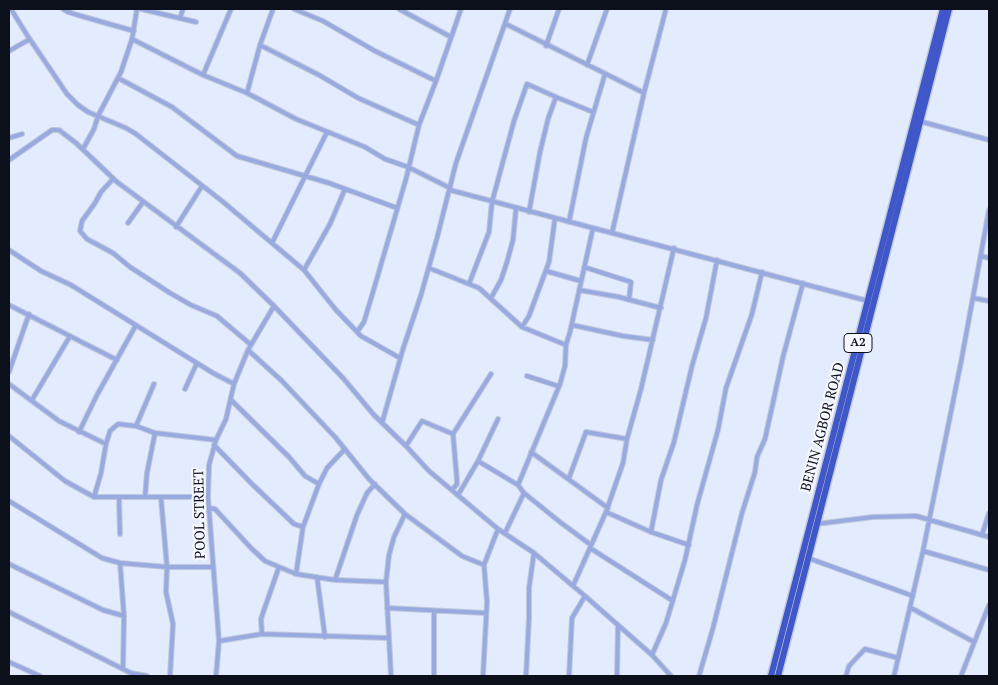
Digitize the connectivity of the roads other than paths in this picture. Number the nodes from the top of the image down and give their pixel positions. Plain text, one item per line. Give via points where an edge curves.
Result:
1 (11, 9) edge
2 (63, 9) edge
3 (137, 9) edge
4 (141, 9) edge
5 (183, 9) edge
6 (231, 9) edge
7 (273, 9) edge
8 (294, 9) edge
9 (399, 9) edge
10 (461, 9) edge
11 (510, 9) edge
12 (559, 9) edge
13 (607, 9) edge
14 (666, 9) edge
15 (943, 9) edge
16 (949, 9) edge
17 (180, 18) junction
18 (196, 22) dead end
19 (506, 24) junction
20 (134, 31) junction
21 (451, 37) junction
22 (30, 39) junction
23 (132, 39) junction
24 (260, 46) junction
25 (546, 46) junction
26 (9, 51) edge
27 (587, 65) junction
28 (605, 74) junction
29 (203, 75) junction
30 (118, 78) junction
31 (436, 81) junction
32 (247, 93) junction
33 (644, 93) junction
34 (556, 97) junction
35 (593, 112) junction
36 (98, 116) junction
37 (919, 121) junction
38 (419, 125) junction
39 (327, 132) junction
40 (22, 134) dead end
41 (9, 138) edge
42 (989, 140) edge
43 (83, 149) junction
44 (9, 160) edge
45 (408, 167) junction
46 (305, 176) junction
47 (113, 179) junction
48 (202, 186) junction
49 (450, 189) junction
50 (346, 190) junction
51 (143, 202) junction
52 (492, 202) junction
53 (397, 208) junction
54 (516, 208) junction
55 (989, 210) edge
56 (529, 212) junction
57 (555, 218) junction
58 (569, 222) junction
59 (128, 223) dead end
60 (176, 226) junction
61 (593, 228) junction
62 (612, 233) junction
63 (272, 243) junction
64 (674, 248) junction
65 (9, 250) edge
66 (981, 256) junction
67 (989, 258) edge
68 (717, 260) junction
69 (429, 268) junction
70 (584, 268) junction
71 (304, 270) junction
72 (546, 271) junction
73 (762, 272) junction
74 (581, 281) junction
75 (803, 283) junction
76 (469, 284) junction
77 (579, 290) junction
78 (491, 298) junction
79 (973, 298) junction
80 (629, 300) junction
81 (868, 300) junction
82 (989, 301) edge
83 (9, 305) edge
84 (274, 306) junction
85 (661, 308) junction
86 (29, 314) junction
87 (136, 325) junction
88 (572, 325) junction
89 (522, 327) junction
90 (357, 332) junction
91 (70, 336) junction
92 (653, 340) junction
93 (250, 344) junction
94 (566, 345) junction
95 (248, 350) junction
96 (400, 358) junction
97 (117, 360) junction
98 (197, 364) junction
99 (9, 372) edge
100 (491, 374) dead end
101 (527, 376) dead end
102 (9, 384) edge
103 (154, 384) dead end
104 (234, 384) junction
105 (558, 386) junction
106 (185, 389) dead end
107 (32, 400) junction
108 (231, 400) junction
109 (498, 419) dead end
110 (382, 423) junction
111 (136, 426) junction
112 (79, 432) junction
113 (155, 433) junction
114 (453, 434) junction
115 (9, 436) edge
116 (627, 439) junction
117 (216, 440) junction
118 (106, 444) junction
119 (214, 445) junction
120 (406, 446) junction
121 (345, 449) junction
122 (531, 452) junction
123 (478, 461) junction
124 (569, 478) junction
125 (319, 484) junction
126 (375, 484) junction
127 (518, 485) junction
128 (452, 490) junction
129 (524, 492) junction
130 (458, 495) junction
131 (94, 497) junction
132 (119, 497) junction
133 (145, 497) junction
134 (208, 497) junction
135 (161, 498) junction
136 (9, 502) edge
137 (209, 508) junction
138 (607, 510) junction
139 (989, 513) edge
140 (405, 514) junction
141 (929, 521) junction
142 (816, 524) junction
143 (303, 527) junction
144 (498, 529) junction
145 (651, 532) junction
146 (505, 533) junction
147 (120, 534) dead end
148 (982, 535) junction
149 (989, 537) edge
150 (689, 544) junction
151 (591, 546) junction
152 (923, 551) junction
153 (534, 553) junction
154 (808, 558) junction
155 (120, 563) junction
156 (9, 564) edge
157 (484, 565) junction
158 (167, 567) junction
159 (212, 567) junction
160 (279, 567) junction
161 (989, 570) edge
162 (296, 574) junction
163 (316, 577) junction
164 (336, 580) junction
165 (386, 582) junction
166 (573, 586) junction
167 (584, 596) junction
168 (913, 596) junction
169 (673, 601) junction
170 (989, 605) edge
171 (387, 608) junction
172 (911, 608) junction
173 (434, 611) junction
174 (9, 612) edge
175 (485, 613) junction
176 (124, 616) junction
177 (618, 625) junction
178 (783, 627) junction
179 (792, 629) junction
180 (262, 634) junction
181 (324, 637) junction
182 (389, 638) junction
183 (218, 641) junction
184 (974, 642) junction
185 (652, 654) junction
186 (898, 658) junction
187 (9, 662) edge
188 (123, 669) junction
189 (130, 675) edge
190 (40, 676) edge
191 (147, 676) edge
192 (170, 676) edge
193 (216, 676) edge
194 (391, 676) edge
195 (434, 676) edge
196 (483, 676) edge
197 (526, 676) edge
198 (569, 676) edge
199 (617, 676) edge
200 (672, 676) edge
201 (699, 676) edge
202 (771, 676) edge
203 (778, 676) edge
204 (846, 676) edge
205 (894, 676) edge
206 (960, 676) edge

1 - 22 street
2 - 20 street
3 - 20 street
4 - 17 street
5 - 17 street
6 - 29 street
7 - 24 street
8 - 31 street
9 - 21 street
10 - 21 street
11 - 19 street
12 - 25 street
13 - 27 street
14 - 33 street
15 - 81 highway, BENIN AGBOR ROAD / A2
16 - 37 highway, BENIN AGBOR ROAD / A2
17 - 18 street
19 - 25 street
19 - 49 street via 456,163
20 - 23 street
21 - 31 street
22 - 26 street
22 - 36 street via 67,94 88,112
23 - 29 street
23 - 30 street
24 - 32 street
24 - 38 street via 358,98
25 - 27 street
27 - 28 street
28 - 33 street
28 - 35 street
29 - 32 street
30 - 36 street
30 - 46 street via 172,107 237,156
31 - 38 street
32 - 39 street
33 - 62 street
34 - 35 street
34 - 52 street via 527,84
34 - 56 street via 540,152
35 - 58 street
36 - 43 street
36 - 48 street via 136,134
37 - 42 street
37 - 142 highway, BENIN AGBOR ROAD / A2
38 - 45 street
39 - 45 street
39 - 46 street
40 - 41 street
43 - 44 street via 59,130 52,130
43 - 47 street
45 - 49 street
45 - 53 street
46 - 50 street
46 - 63 street
47 - 51 street
47 - 93 street via 82,221 80,231 87,239 170,293 217,316
48 - 60 street
48 - 63 street
49 - 52 street
49 - 69 street
50 - 53 street
50 - 71 street
51 - 59 street
51 - 60 street
52 - 54 street
52 - 76 street via 489,232
53 - 90 street via 364,322
54 - 56 street
54 - 78 street via 507,262
55 - 66 street
56 - 57 street
57 - 58 street
57 - 72 street
58 - 61 street
60 - 84 street via 240,273
61 - 62 street
61 - 70 street
62 - 64 street
63 - 71 street
64 - 68 street
64 - 85 street
65 - 87 street via 41,272 71,285
66 - 67 street
66 - 79 street
68 - 73 street
68 - 145 street via 706,318 661,480
69 - 76 street
69 - 96 street
70 - 74 street
70 - 80 street via 632,282
71 - 90 street
72 - 74 street
72 - 89 street
73 - 75 street
73 - 150 street via 752,314 726,388
74 - 77 street
75 - 81 street
75 - 201 street via 765,438
76 - 78 street
77 - 80 street
77 - 88 street
78 - 89 street
79 - 82 street
79 - 141 street
80 - 85 street
81 - 178 highway, BENIN AGBOR ROAD / A2
83 - 86 street
84 - 93 street, POOL STREET
84 - 110 street
85 - 92 street
86 - 91 street
86 - 99 street
87 - 97 street
87 - 98 street
88 - 92 street
88 - 94 street
89 - 94 street
90 - 96 street
91 - 97 street
91 - 107 street
92 - 116 street
93 - 95 street, POOL STREET
94 - 105 street via 565,366
95 - 104 street, POOL STREET
95 - 121 street via 282,381
96 - 110 street
97 - 112 street
98 - 104 street
98 - 106 street
100 - 114 street
101 - 105 street
102 - 107 street
103 - 111 street
104 - 108 street, POOL STREET
105 - 122 street
107 - 112 street
108 - 117 street, POOL STREET
108 - 125 street via 290,457 305,476
109 - 123 street
110 - 120 street
111 - 113 street
111 - 118 street via 118,424 110,431
112 - 118 street
113 - 117 street
113 - 133 street
114 - 120 street via 422,421
114 - 128 street via 457,484
115 - 131 street via 65,481
116 - 124 street via 586,432
116 - 138 street
117 - 119 street, POOL STREET
118 - 131 street
119 - 134 street, POOL STREET via 209,465
119 - 143 street via 294,524
120 - 128 street
121 - 125 street via 327,468
121 - 126 street
122 - 124 street
122 - 127 street
123 - 127 street
123 - 130 street
124 - 138 street
125 - 143 street
126 - 140 street
126 - 164 street via 362,502
127 - 129 street
128 - 130 street
129 - 146 street
129 - 151 street
130 - 144 street
131 - 132 street
132 - 133 street
132 - 147 street
133 - 135 street
134 - 135 street
134 - 137 street, POOL STREET
135 - 158 street
136 - 155 street via 102,558
137 - 159 street, POOL STREET
137 - 160 street via 215,509 264,560
138 - 145 street
138 - 151 street
139 - 148 street
140 - 157 street via 462,556
140 - 165 street via 394,537
141 - 142 street via 899,515
141 - 148 street
141 - 152 street
142 - 154 highway, BENIN AGBOR ROAD / A2
143 - 162 street
144 - 146 street
144 - 157 street
145 - 150 street
146 - 153 street
148 - 149 street
150 - 169 street
151 - 166 street
151 - 169 street
152 - 161 street
152 - 168 street
153 - 166 street
153 - 197 street via 529,588
154 - 168 street
154 - 179 highway, BENIN AGBOR ROAD / A2
155 - 158 street
155 - 176 street
156 - 176 street via 103,610
157 - 175 street
158 - 159 street
158 - 192 street via 166,592 174,624
159 - 183 street, POOL STREET
160 - 162 street
160 - 180 street via 261,619
162 - 163 street
163 - 164 street
163 - 181 street
164 - 165 street
165 - 171 street
166 - 167 street
167 - 177 street
167 - 198 street via 572,618
168 - 172 street
169 - 185 street
170 - 184 street
171 - 173 street
171 - 182 street
172 - 184 street
172 - 186 street
173 - 175 street
173 - 195 street
174 - 188 street
175 - 196 street
176 - 188 street
177 - 185 street
177 - 199 street
178 - 179 highway
178 - 202 highway, BENIN AGBOR ROAD / A2
179 - 203 highway, BENIN AGBOR ROAD / A2
180 - 181 street
180 - 183 street
181 - 182 street
182 - 194 street
183 - 193 street, POOL STREET
184 - 206 street
185 - 200 street
186 - 204 street via 866,649 849,666
186 - 205 street
187 - 190 street
188 - 189 street
189 - 191 street

